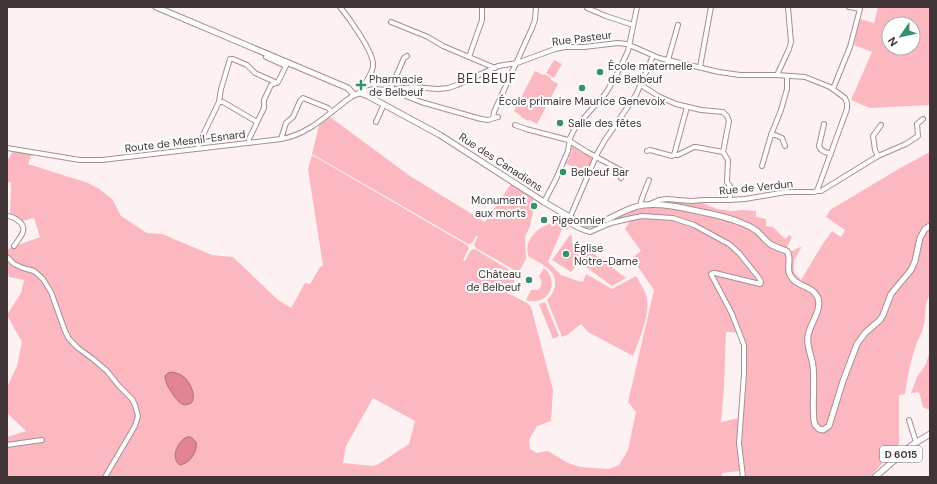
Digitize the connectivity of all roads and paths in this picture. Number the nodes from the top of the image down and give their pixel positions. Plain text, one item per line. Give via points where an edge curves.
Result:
1 (156, 7) edge
2 (340, 7) edge
3 (482, 7) edge
4 (536, 7) edge
5 (636, 7) edge
6 (711, 7) edge
7 (788, 7) edge
8 (850, 7) edge
9 (587, 8) dead end
10 (861, 8) edge
11 (391, 22) dead end
12 (633, 25) junction
13 (678, 25) dead end
14 (629, 45) junction
15 (407, 56) dead end
16 (653, 56) junction
17 (266, 57) dead end
18 (469, 57) junction
19 (668, 60) junction
20 (516, 63) junction
21 (700, 67) junction
22 (496, 68) junction
23 (777, 75) junction
24 (787, 76) junction
25 (276, 83) junction
26 (641, 85) junction
27 (833, 89) junction
28 (390, 90) junction
29 (363, 92) junction
30 (354, 95) junction
31 (219, 102) junction
32 (384, 104) junction
33 (687, 107) junction
34 (332, 112) junction
35 (498, 117) dead end
36 (493, 118) junction
37 (923, 119) dead end
38 (257, 122) junction
39 (376, 122) dead end
40 (824, 124) dead end
41 (515, 125) dead end
42 (881, 125) dead end
43 (771, 136) junction
44 (280, 139) junction
45 (570, 141) junction
46 (249, 143) junction
47 (786, 146) dead end
48 (7, 148) edge
49 (198, 148) junction
50 (647, 151) dead end
51 (723, 152) junction
52 (831, 154) junction
53 (674, 155) junction
54 (878, 156) junction
55 (596, 157) junction
56 (762, 166) dead end
57 (621, 178) dead end
58 (649, 180) dead end
59 (817, 190) junction
60 (729, 200) junction
61 (544, 202) junction
62 (649, 204) junction
63 (640, 205) junction
64 (563, 213) junction
65 (7, 216) edge
66 (570, 217) junction
67 (930, 226) edge
68 (14, 246) dead end
69 (7, 257) edge
70 (909, 420) dead end
71 (930, 434) edge
72 (42, 440) dead end
73 (916, 442) junction
74 (7, 445) edge
75 (105, 477) edge
76 (743, 477) edge
77 (875, 477) edge

1 - 30 main road via 346,87
2 - 29 street via 364,42 373,62
3 - 18 street via 482,20
4 - 20 street via 535,20
5 - 12 street
6 - 21 street
7 - 23 street via 791,42
8 - 10 street
9 - 12 street
10 - 27 street via 850,46
11 - 18 street
12 - 14 street
13 - 19 street
14 - 16 street, Rue Pasteur
14 - 20 street, Rue Pasteur via 618,43 565,48
14 - 45 street via 610,87 575,128
15 - 28 street
16 - 19 street, Rue Pasteur
16 - 26 street
17 - 25 street via 286,66
18 - 22 street
19 - 21 street, Rue Pasteur
20 - 22 street, Rue Pasteur
20 - 36 street
21 - 23 street, Rue Pasteur via 740,75
22 - 28 street, Rue Pasteur via 448,88 412,87
23 - 24 street, Rue Pasteur
24 - 27 street, Rue Pasteur via 805,77
24 - 43 street via 787,89
25 - 31 street via 255,73 247,65 230,59
25 - 38 street via 271,85
26 - 33 street via 667,101
26 - 55 street
27 - 52 street, Rue Pasteur via 845,98 847,109
28 - 29 street, Rue Pasteur via 374,89
28 - 36 street via 421,102 481,119
29 - 30 main road
29 - 32 main road, Rue des Canadiens
30 - 34 street, Route de Mesnil-Esnard
31 - 38 street
31 - 49 street
32 - 39 street
32 - 61 main road, Rue des Canadiens via 440,135
33 - 51 street via 726,114 729,123
33 - 53 street
34 - 44 street, Route de Mesnil-Esnard via 305,131
34 - 44 street via 303,98 293,117 286,123
35 - 36 street
37 - 54 street, Rue de Verdun via 917,124 918,136
38 - 46 street
40 - 52 street via 819,146
41 - 45 street
42 - 54 street via 873,136 874,150
43 - 47 street via 782,138
43 - 56 street
44 - 46 street, Route de Mesnil-Esnard
45 - 55 street
45 - 61 street via 568,151
46 - 49 street, Route de Mesnil-Esnard
48 - 49 street, Route de Mesnil-Esnard via 87,161
50 - 53 street
51 - 53 street via 695,147
51 - 60 street via 728,160 727,182 732,191
52 - 59 street
54 - 59 street, Rue de Verdun via 824,190
55 - 57 street via 624,172
55 - 66 street
58 - 63 street
59 - 60 street, Rue de Verdun
60 - 62 street, Rue de Verdun via 691,202 667,199
61 - 64 main road, Rue des Canadiens
62 - 63 main road, Rue des Canadiens
62 - 67 main road, Rue des Canadiens via 683,208 736,220 757,231 769,243 787,251 790,276 814,291 818,301 808,342 814,367 814,422 823,430 831,422 857,344 880,320 892,294 911,270 920,238
63 - 66 main road, Rue des Canadiens via 595,224 584,224
64 - 66 main road, Rue des Canadiens
64 - 76 street via 570,223 590,232 611,223 642,216 683,221 729,244 759,278 760,284 713,272 711,274 744,345 739,443
65 - 68 street via 20,222 24,228 23,234
69 - 75 street via 14,264 34,271 43,279 51,292 69,339 107,371 135,405 138,416 135,426
70 - 73 street
71 - 73 main road, D 6015
72 - 74 street
73 - 77 main road, D 6015

